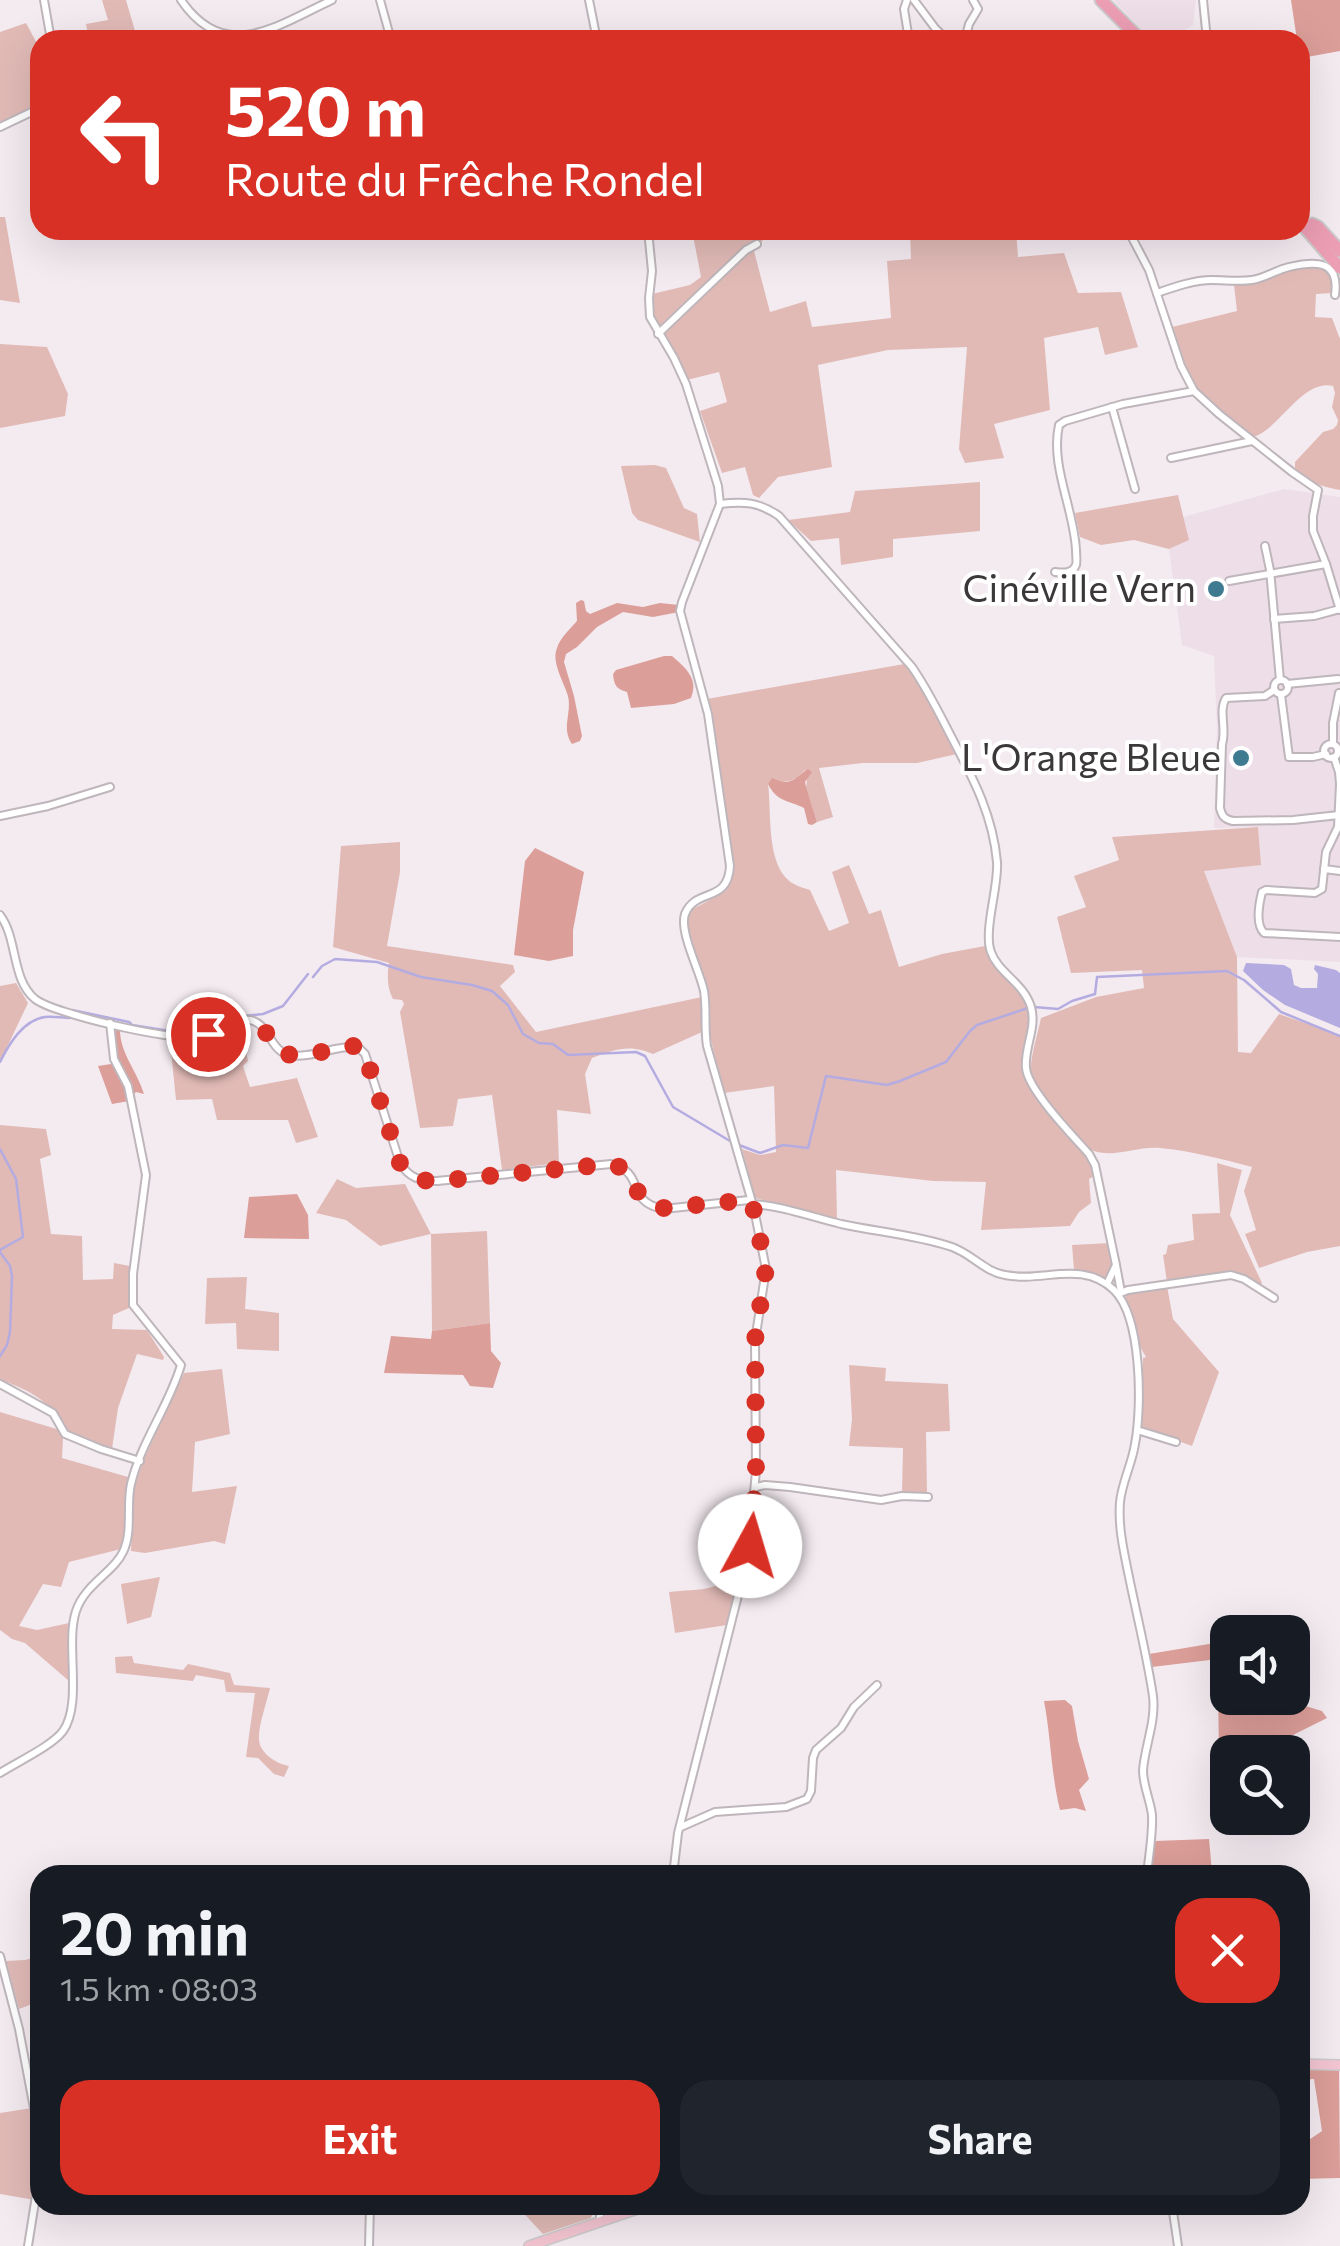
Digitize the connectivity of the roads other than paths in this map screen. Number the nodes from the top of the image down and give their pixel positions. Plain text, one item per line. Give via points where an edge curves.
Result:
1 (44, 0) edge
2 (181, 0) edge
3 (332, 0) edge
4 (380, 0) edge
5 (589, 0) edge
6 (911, 0) edge
7 (973, 0) edge
8 (1092, 0) edge
9 (1101, 0) edge
10 (1120, 0) edge
11 (1203, 0) edge
12 (49, 30) edge
13 (215, 30) edge
14 (267, 30) edge
15 (388, 30) edge
16 (595, 30) edge
17 (907, 30) edge
18 (938, 30) edge
19 (967, 30) edge
20 (1122, 30) edge
21 (1133, 30) edge
22 (1136, 30) edge
23 (1206, 30) edge
24 (30, 113) edge
25 (0, 127) edge
26 (1310, 224) edge
27 (1310, 228) edge
28 (649, 240) edge
29 (1134, 240) edge
30 (757, 244) dead end
31 (1340, 254) edge
32 (1340, 268) edge
33 (1158, 293) junction
34 (1334, 294) dead end
35 (658, 334) junction
36 (1194, 391) junction
37 (1112, 407) junction
38 (1240, 431) junction
39 (1252, 441) junction
40 (1230, 445) junction
41 (1170, 458) dead end
42 (1135, 489) dead end
43 (720, 504) junction
44 (1265, 546) dead end
45 (1326, 564) junction
46 (1055, 572) dead end
47 (1270, 575) junction
48 (1229, 581) dead end
49 (1340, 610) edge
50 (1274, 618) junction
51 (1339, 678) edge
52 (1316, 681) junction
53 (1283, 682) junction
54 (1277, 692) junction
55 (1339, 692) edge
56 (1338, 710) edge
57 (1330, 756) junction
58 (110, 787) dead end
59 (1339, 815) edge
60 (0, 816) edge
61 (1324, 870) junction
62 (1340, 870) edge
63 (0, 915) edge
64 (1340, 937) edge
65 (110, 1023) junction
66 (752, 1202) junction
67 (1116, 1265) junction
68 (1107, 1284) junction
69 (1119, 1293) junction
70 (1274, 1298) dead end
71 (0, 1384) edge
72 (1137, 1430) junction
73 (1176, 1442) dead end
74 (140, 1460) junction
75 (756, 1488) junction
76 (928, 1497) dead end
77 (877, 1685) dead end
78 (0, 1773) edge
79 (680, 1827) junction
80 (674, 1865) edge
81 (1149, 1865) edge
82 (0, 1956) edge
83 (1310, 2064) edge
84 (1340, 2064) edge
85 (30, 2085) edge
86 (33, 2215) edge
87 (370, 2215) edge
88 (600, 2215) edge
89 (620, 2215) edge
90 (1173, 2215) edge
91 (600, 2222) junction
92 (28, 2246) edge
93 (369, 2246) edge
94 (528, 2246) edge
95 (1178, 2246) edge

1 - 12 street
2 - 13 street
3 - 14 street
4 - 15 street
5 - 16 street
6 - 17 street via 904,9
6 - 18 street
7 - 19 street via 978,10
8 - 20 highway
9 - 21 highway
10 - 22 highway
11 - 23 street
24 - 25 street
26 - 31 highway
27 - 32 highway
28 - 35 street via 648,310
29 - 33 street
30 - 35 street
33 - 34 street via 1318,264 1329,266 1338,280
33 - 36 street
35 - 43 street via 686,384
36 - 37 street
36 - 38 street
37 - 42 street
37 - 46 street via 1058,425 1077,562 1069,572
38 - 39 street
38 - 40 street
39 - 40 street
39 - 45 street via 1316,488 1313,531
40 - 41 street
43 - 66 street via 680,611 708,714 730,880 689,908 684,922 704,994 704,1030
43 - 67 street via 748,502 779,516 925,686 989,816 998,880 989,946 1030,1002 1026,1067 1040,1096 1095,1165
44 - 47 street
45 - 47 street
45 - 49 street
47 - 48 street
47 - 50 street
49 - 50 street
50 - 53 street
51 - 52 street
51 - 55 street
52 - 53 street
52 - 55 street
53 - 54 street via 1275,682
53 - 54 street via 1287,691
54 - 57 street via 1289,757
54 - 59 street via 1223,703 1222,815 1233,821
55 - 56 street
56 - 57 street via 1333,744 1326,746
57 - 59 street via 1339,772
58 - 60 street
59 - 61 street
61 - 62 street
61 - 64 street via 1319,892 1262,892 1260,928
63 - 65 street via 32,996 70,1015
65 - 66 street via 194,1038 248,1020 290,1055 358,1046 400,1163 419,1180 611,1164 627,1171 645,1203 655,1207
65 - 74 street via 146,1175 134,1306 181,1365
66 - 68 street via 952,1247 1004,1275 1079,1272
66 - 75 street via 766,1268 755,1340
67 - 68 street
67 - 69 street
68 - 69 street
69 - 70 street via 1231,1275
69 - 72 street via 1136,1348
71 - 74 street via 52,1413 65,1434
72 - 73 street
72 - 81 street via 1120,1518 1154,1708 1143,1774 1152,1818
74 - 78 street via 123,1554 76,1610 68,1722 53,1740
75 - 76 street via 882,1500
75 - 79 street via 748,1556
77 - 79 street via 816,1750 807,1799 715,1812
79 - 80 street
82 - 85 street
83 - 84 main road
86 - 92 street
87 - 93 street
88 - 91 street
89 - 91 main road
90 - 95 street
91 - 94 main road

